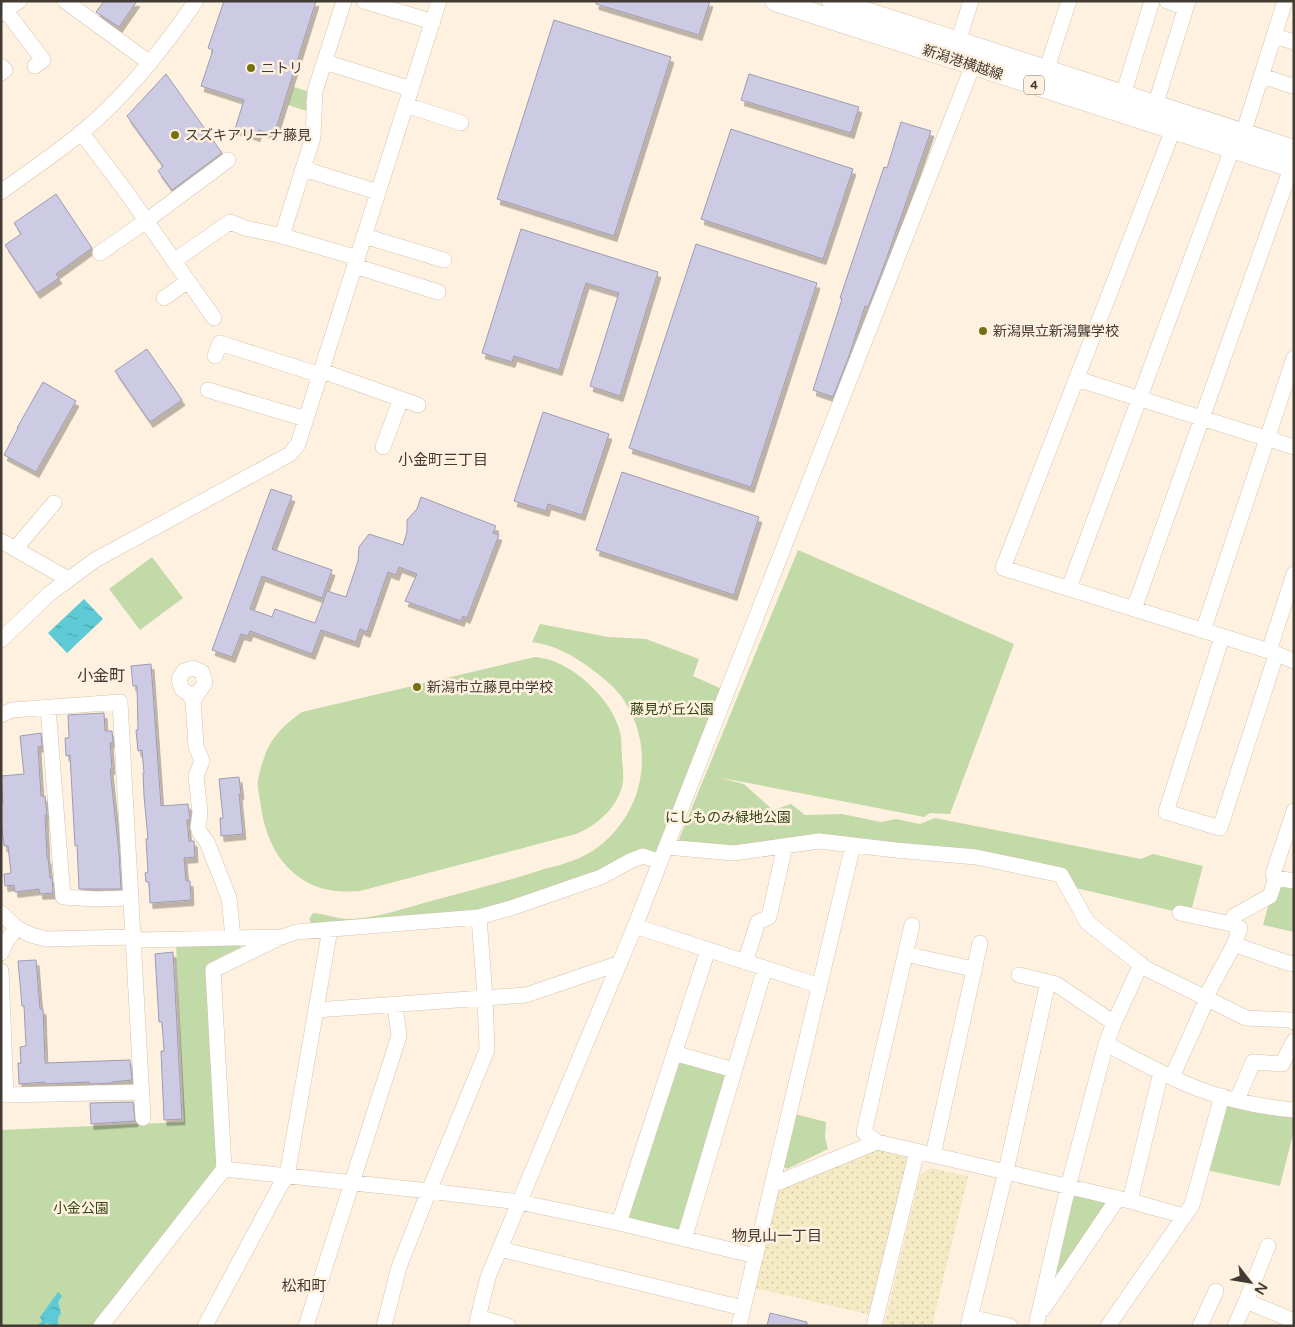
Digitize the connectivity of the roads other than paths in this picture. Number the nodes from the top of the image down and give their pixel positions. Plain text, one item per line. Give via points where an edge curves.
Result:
1 (19, 1) edge
2 (65, 1) edge
3 (196, 1) edge
4 (344, 1) edge
5 (364, 1) edge
6 (439, 1) edge
7 (775, 1) edge
8 (832, 1) edge
9 (972, 1) edge
10 (1069, 1) edge
11 (1152, 1) edge
12 (1167, 1) edge
13 (1285, 1) edge
14 (1187, 5) edge
15 (871, 7) edge
16 (4, 12) edge
17 (433, 22) junction
18 (1274, 36) junction
19 (958, 42) junction
20 (1294, 42) edge
21 (325, 62) junction
22 (150, 63) junction
23 (973, 65) junction
24 (1, 66) edge
25 (35, 66) dead end
26 (1046, 70) junction
27 (1, 73) edge
28 (1262, 76) junction
29 (1292, 86) dead end
30 (411, 89) junction
31 (1122, 95) junction
32 (406, 105) junction
33 (1155, 106) junction
34 (461, 123) dead end
35 (1173, 130) junction
36 (81, 132) junction
37 (1238, 141) junction
38 (228, 160) dead end
39 (1293, 162) edge
40 (304, 169) junction
41 (1, 192) edge
42 (378, 192) junction
43 (146, 221) junction
44 (282, 236) junction
45 (364, 236) junction
46 (100, 253) dead end
47 (444, 260) dead end
48 (174, 261) junction
49 (356, 262) junction
50 (188, 281) junction
51 (438, 292) dead end
52 (164, 298) dead end
53 (214, 318) dead end
54 (215, 356) dead end
55 (1294, 358) edge
56 (321, 373) junction
57 (1077, 379) junction
58 (208, 390) dead end
59 (1139, 398) junction
60 (401, 399) junction
61 (418, 406) dead end
62 (1202, 417) junction
63 (306, 419) junction
64 (1266, 439) junction
65 (1294, 447) edge
66 (383, 448) dead end
67 (54, 503) dead end
68 (1, 541) edge
69 (15, 549) junction
70 (1294, 574) edge
71 (68, 579) junction
72 (1069, 588) junction
73 (1134, 609) junction
74 (1203, 631) junction
75 (1222, 637) junction
76 (1, 640) edge
77 (1272, 653) junction
78 (1294, 661) edge
79 (192, 700) dead end
80 (48, 707) junction
81 (1, 715) edge
82 (1294, 812) edge
83 (853, 845) junction
84 (784, 846) junction
85 (666, 847) junction
86 (660, 862) junction
87 (1276, 878) junction
88 (1294, 881) edge
89 (131, 898) junction
90 (1, 913) edge
91 (1180, 913) dead end
92 (479, 917) junction
93 (1231, 924) junction
94 (912, 925) dead end
95 (635, 926) junction
96 (17, 928) junction
97 (330, 929) junction
98 (133, 937) junction
99 (282, 937) junction
100 (233, 938) junction
101 (980, 943) dead end
102 (1234, 945) junction
103 (708, 950) junction
104 (1, 953) edge
105 (905, 954) junction
106 (745, 962) junction
107 (620, 963) junction
108 (1141, 964) junction
109 (1294, 964) edge
110 (765, 968) junction
111 (973, 969) junction
112 (1, 971) edge
113 (1019, 975) dead end
114 (1048, 982) junction
115 (820, 986) junction
116 (1, 988) edge
117 (485, 997) junction
118 (1206, 998) junction
119 (395, 1005) junction
120 (316, 1010) junction
121 (1294, 1022) edge
122 (1114, 1023) junction
123 (1294, 1041) edge
124 (1106, 1044) junction
125 (674, 1053) junction
126 (734, 1070) junction
127 (1166, 1074) junction
128 (141, 1092) junction
129 (3, 1095) edge
130 (1222, 1096) junction
131 (1237, 1100) junction
132 (1294, 1110) edge
133 (143, 1118) dead end
134 (877, 1142) junction
135 (917, 1151) junction
136 (933, 1155) junction
137 (224, 1169) junction
138 (1006, 1171) junction
139 (287, 1176) junction
140 (351, 1182) junction
141 (772, 1185) junction
142 (1068, 1187) junction
143 (429, 1191) junction
144 (1124, 1199) junction
145 (519, 1202) junction
146 (1184, 1216) junction
147 (619, 1223) junction
148 (684, 1239) junction
149 (1268, 1246) dead end
150 (500, 1249) junction
151 (756, 1256) junction
152 (1216, 1291) dead end
153 (1246, 1301) junction
154 (743, 1308) junction
155 (477, 1321) edge
156 (969, 1321) edge
157 (1294, 1321) edge
158 (1037, 1322) edge
159 (101, 1326) edge
160 (204, 1326) edge
161 (306, 1326) edge
162 (384, 1326) edge
163 (508, 1326) edge
164 (738, 1326) edge
165 (874, 1326) edge
166 (1010, 1326) edge
167 (1108, 1326) edge
168 (1200, 1326) edge
169 (1235, 1326) edge

1 - 16 street
2 - 22 street
3 - 22 street
4 - 21 street
5 - 17 street
6 - 17 street
7 - 23 main road, 新潟港横越線 / 4
8 - 15 main road, 新潟港横越線 / 4
9 - 19 street
10 - 26 street
11 - 31 street
12 - 14 street
13 - 18 street
14 - 33 street
15 - 19 main road, 新潟港横越線 / 4
16 - 25 street via 43,60
17 - 30 street
18 - 20 street
18 - 28 street
19 - 26 main road, 新潟港横越線 / 4
21 - 30 street
21 - 40 street via 315,91 313,137
22 - 36 street
23 - 35 main road, 新潟港横越線 / 4
23 - 85 street
24 - 27 street via 5,70
26 - 31 main road, 新潟港横越線 / 4
28 - 29 street
28 - 37 street
30 - 32 street
31 - 33 main road, 新潟港横越線 / 4
32 - 34 street
32 - 42 street
33 - 37 main road, 新潟港横越線 / 4
35 - 37 main road, 新潟港横越線 / 4
35 - 57 street
36 - 41 street
36 - 43 street
37 - 39 main road, 新潟港横越線 / 4
37 - 59 street
38 - 43 street
39 - 62 street
40 - 42 street
40 - 44 street
42 - 45 street
43 - 46 street
43 - 48 street
44 - 48 street via 230,222
44 - 49 street
45 - 47 street
45 - 49 street
48 - 50 street
49 - 51 street
49 - 56 street
50 - 52 street
50 - 53 street
54 - 56 street via 220,343
55 - 64 street
56 - 60 street
56 - 63 street
57 - 59 street
57 - 72 street via 1003,568
58 - 63 street
59 - 62 street
59 - 72 street
60 - 61 street
60 - 66 street
62 - 64 street
62 - 73 street
63 - 71 street via 298,444 290,454 96,560
64 - 65 street
64 - 74 street
67 - 69 street
68 - 69 street
69 - 71 street
70 - 77 street
71 - 76 street
72 - 73 street
73 - 74 street
74 - 75 street
75 - 77 street
75 - 77 street via 1166,812 1220,828
77 - 78 street
79 - 100 street via 196,746 202,761 196,776 200,813 198,827 229,898
80 - 81 street via 12,710
80 - 89 street via 63,897
80 - 89 street via 120,702
82 - 87 street via 1273,874
83 - 84 street via 819,841
83 - 108 street via 976,857 1061,875 1087,922
83 - 115 street
84 - 85 street via 734,854
84 - 106 street via 769,917 758,922
85 - 86 street
86 - 92 street via 643,856 601,877
86 - 95 street
87 - 88 street
87 - 93 street via 1270,896 1234,916
89 - 98 street
90 - 96 street
91 - 93 street
92 - 97 street
92 - 117 street
93 - 102 street via 1240,928
94 - 105 street
95 - 103 street
95 - 107 street
96 - 98 street via 46,939
96 - 104 street
97 - 99 street via 296,932
97 - 120 street
98 - 100 street via 142,940
98 - 128 street
99 - 100 street
99 - 137 street via 213,970
101 - 111 street
102 - 109 street
102 - 118 street
103 - 106 street
103 - 125 street
105 - 111 street
105 - 134 street via 864,1132
106 - 110 street
107 - 117 street via 526,995
107 - 145 street
108 - 118 street
108 - 122 street
110 - 115 street
110 - 126 street
111 - 136 street
112 - 116 street
113 - 114 street
114 - 122 street via 1056,984
114 - 138 street
115 - 141 street
116 - 129 street
117 - 119 street
117 - 143 street via 487,1050
118 - 121 street via 1246,1018
118 - 127 street
119 - 120 street
119 - 140 street via 399,1036
120 - 139 street
122 - 124 street
123 - 131 street via 1282,1064 1254,1062
124 - 127 street
124 - 142 street
125 - 126 street
125 - 147 street
126 - 148 street
127 - 130 street
127 - 144 street
128 - 129 street
128 - 133 street
130 - 131 street
130 - 146 street via 1192,1205
131 - 132 street
134 - 135 street
134 - 141 street
135 - 136 street
135 - 165 street
136 - 138 street
137 - 139 street
137 - 159 street
138 - 142 street
138 - 156 street
139 - 140 street
139 - 160 street
140 - 143 street
140 - 161 street
141 - 151 street
142 - 144 street
142 - 158 street
143 - 145 street
143 - 162 street via 400,1267
144 - 146 street
144 - 158 street
145 - 147 street
145 - 150 street
146 - 167 street
147 - 148 street
148 - 151 street
149 - 153 street
150 - 154 street
150 - 155 street via 488,1277
151 - 154 street
152 - 168 street
153 - 157 street
153 - 169 street
154 - 164 street
155 - 163 street
156 - 166 street

